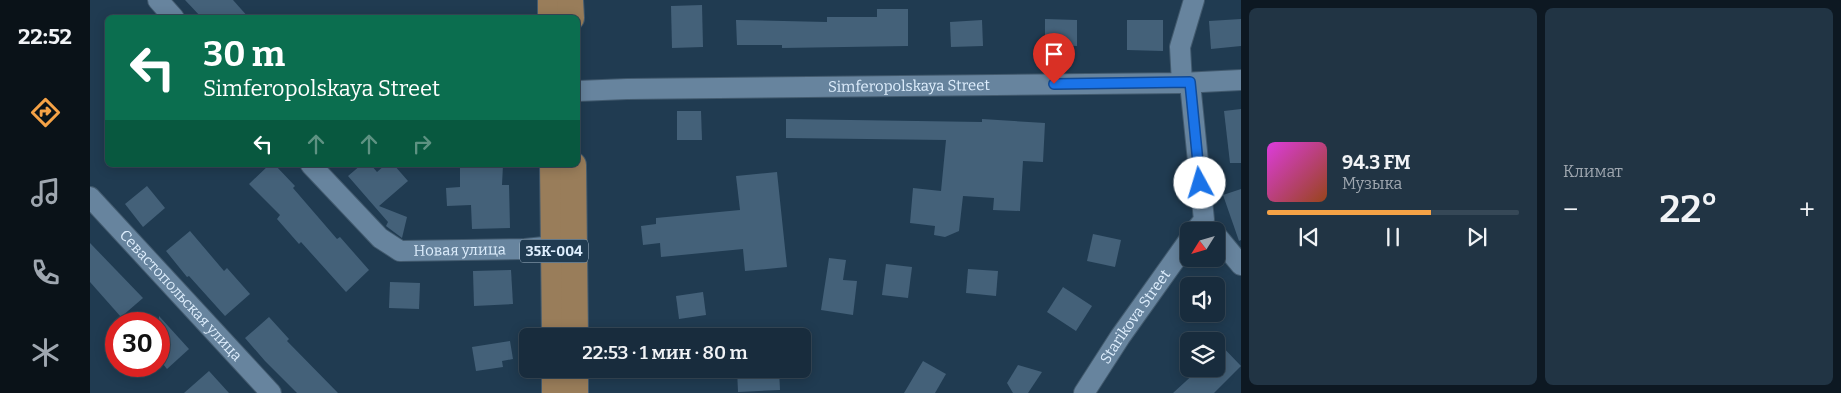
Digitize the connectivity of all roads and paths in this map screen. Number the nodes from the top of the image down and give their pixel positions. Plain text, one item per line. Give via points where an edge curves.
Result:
1 (158, 0) edge
2 (551, 0) edge
3 (570, 0) edge
4 (1194, 0) edge
5 (171, 15) edge
6 (551, 15) edge
7 (571, 15) edge
8 (1241, 80) edge
9 (1186, 83) junction
10 (580, 91) edge
11 (313, 167) edge
12 (553, 167) edge
13 (573, 167) edge
14 (90, 197) edge
15 (1206, 222) edge
16 (554, 246) junction
17 (1225, 248) edge
18 (1180, 253) edge
19 (1241, 265) edge
20 (555, 328) edge
21 (574, 328) edge
22 (555, 378) edge
23 (575, 378) edge
24 (269, 392) edge
25 (556, 393) edge
26 (575, 393) edge
27 (1084, 393) edge

1 - 5 street
2 - 6 main road
3 - 7 main road
4 - 9 street via 1180,47
8 - 9 street, Simferopolskaya Street
9 - 10 street, Simferopolskaya Street
9 - 15 street
11 - 16 street, Новая улица via 380,238 400,251
12 - 16 main road, 35К-004
13 - 21 main road, 35К-004
14 - 24 street, Севастопольская улица
16 - 20 main road, 35К-004
17 - 19 street
18 - 27 street, Starikova Street
22 - 25 main road
23 - 26 main road

